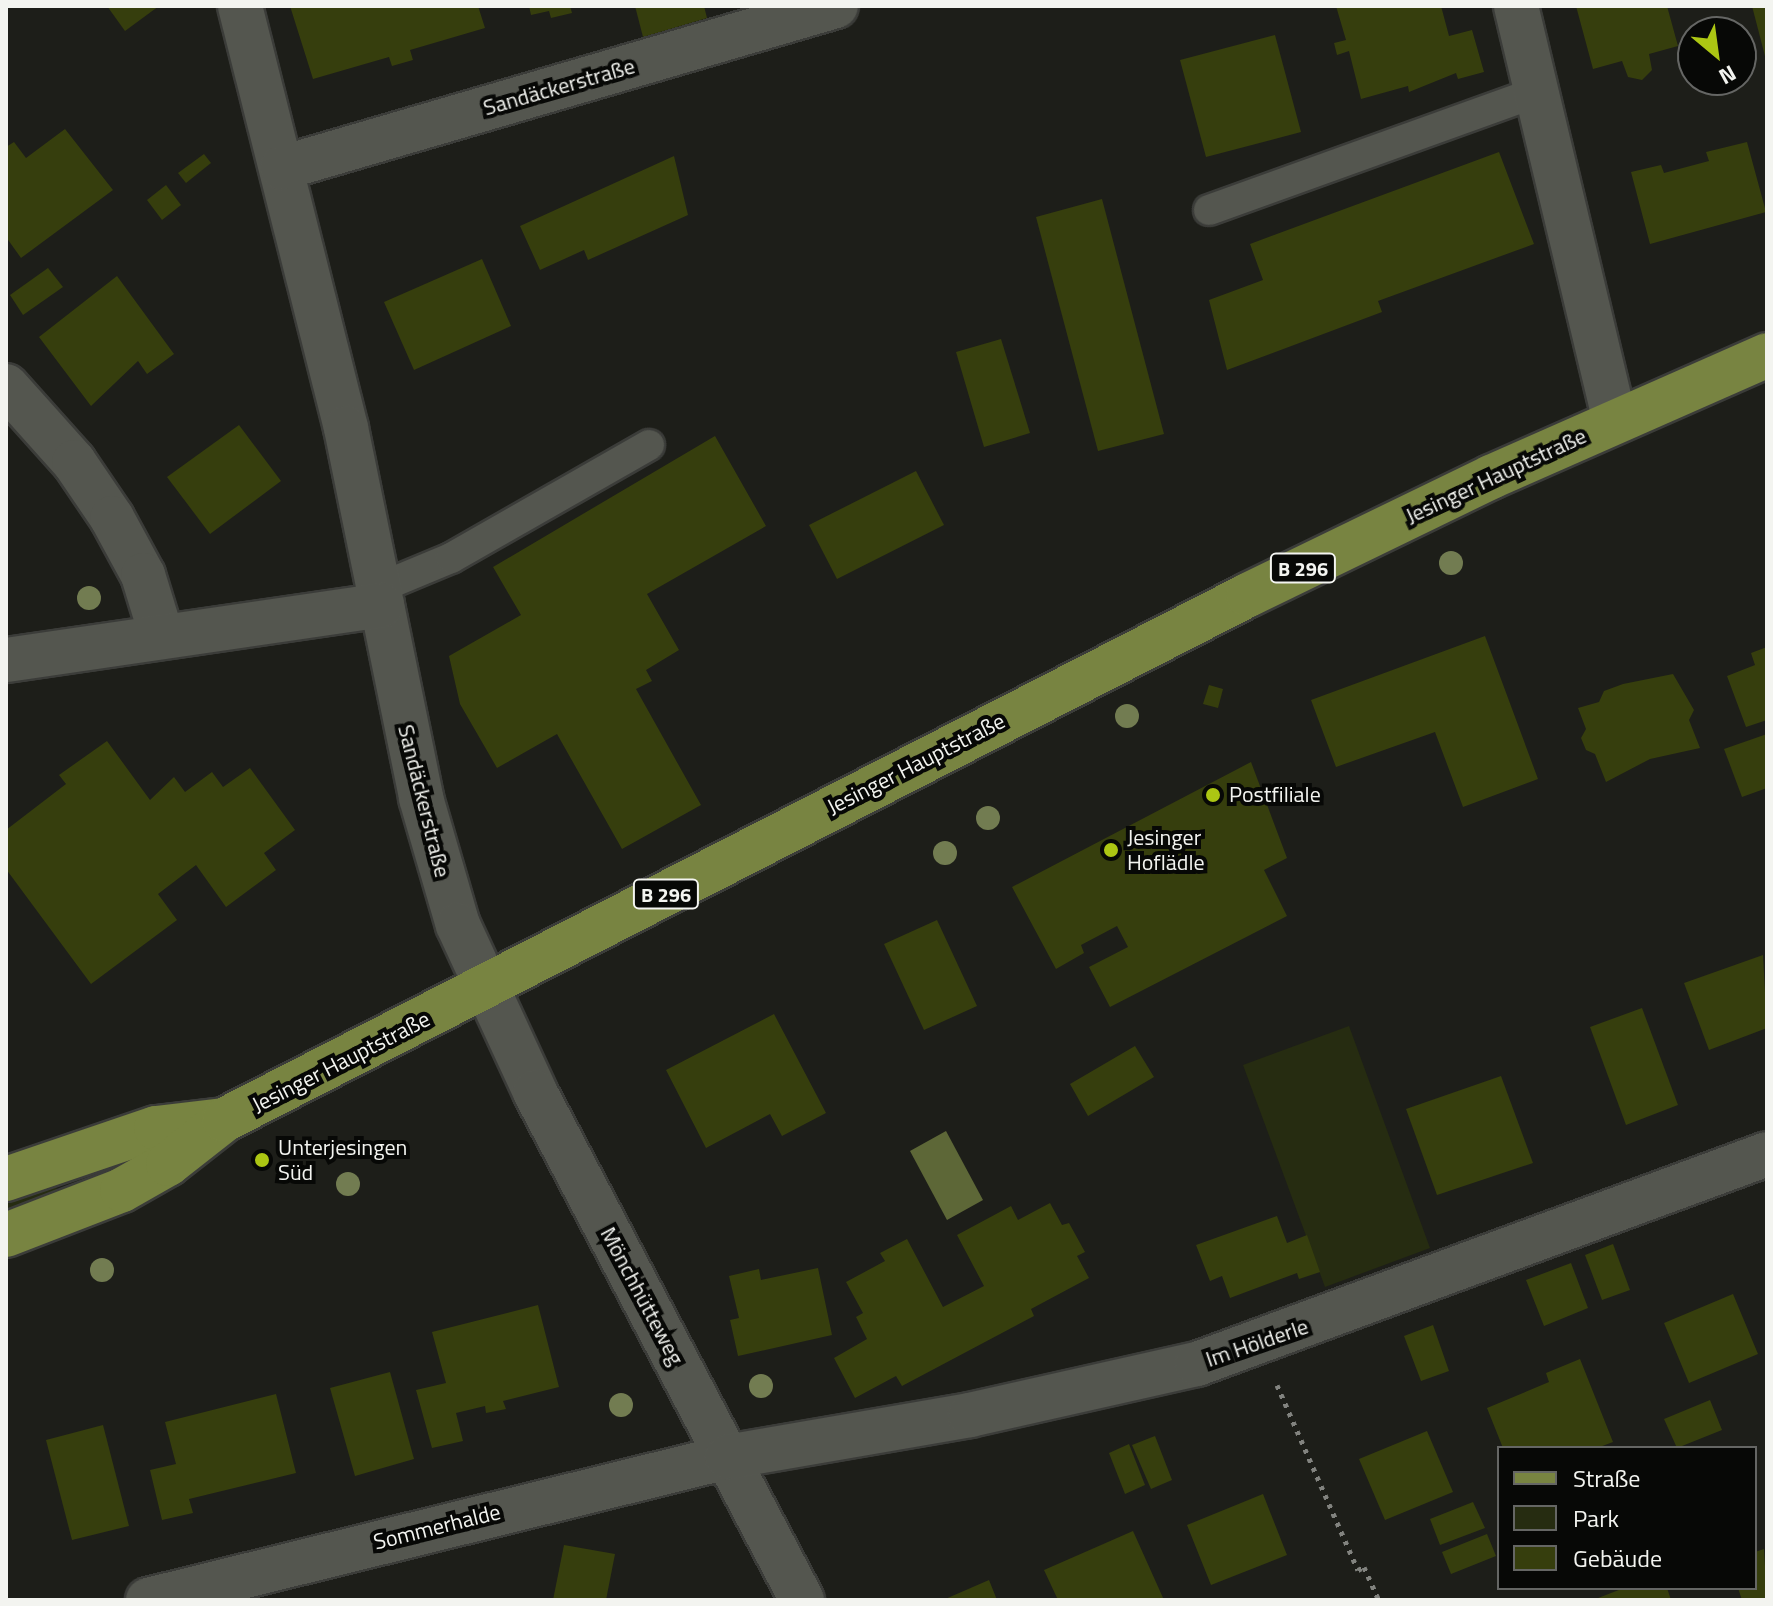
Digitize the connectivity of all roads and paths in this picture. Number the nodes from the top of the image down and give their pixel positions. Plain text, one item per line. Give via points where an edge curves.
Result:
1 (240, 6) edge
2 (836, 6) edge
3 (1516, 6) edge
4 (1539, 91) junction
5 (282, 168) junction
6 (1209, 210) dead end
7 (1767, 355) edge
8 (6, 386) edge
9 (1615, 421) junction
10 (649, 445) dead end
11 (380, 597) junction
12 (161, 634) junction
13 (6, 660) edge
14 (485, 990) junction
15 (224, 1120) junction
16 (1767, 1154) edge
17 (6, 1179) edge
18 (6, 1235) edge
19 (1274, 1378) dead end
20 (727, 1457) junction
21 (148, 1600) edge
22 (802, 1600) edge
23 (1379, 1600) edge

1 - 5 street, Sandäckerstraße
2 - 5 street, Sandäckerstraße
3 - 4 street, Jesinger Hauptstraße
4 - 6 lane
4 - 9 street, Jesinger Hauptstraße
5 - 11 street, Sandäckerstraße
7 - 9 main road, Jesinger Hauptstraße / B 296
8 - 12 street via 29,406 101,501 143,575
9 - 14 main road, Jesinger Hauptstraße / B 296 via 1234,602
10 - 11 lane
11 - 12 street
11 - 14 street, Sandäckerstraße via 435,860
12 - 13 street
14 - 15 main road, Jesinger Hauptstraße / B 296
14 - 20 street, Mönchhütteweg
15 - 17 main road, Jesinger Hauptstraße / B 296 via 156,1128
15 - 18 main road, Jesinger Hauptstraße / B 296 via 168,1164 122,1190
16 - 20 street, Im Hölderle via 1197,1364 970,1415
19 - 23 path via 1358,1570 1364,1567
20 - 21 street, Sommerhalde
20 - 22 street, Mönchhütteweg

